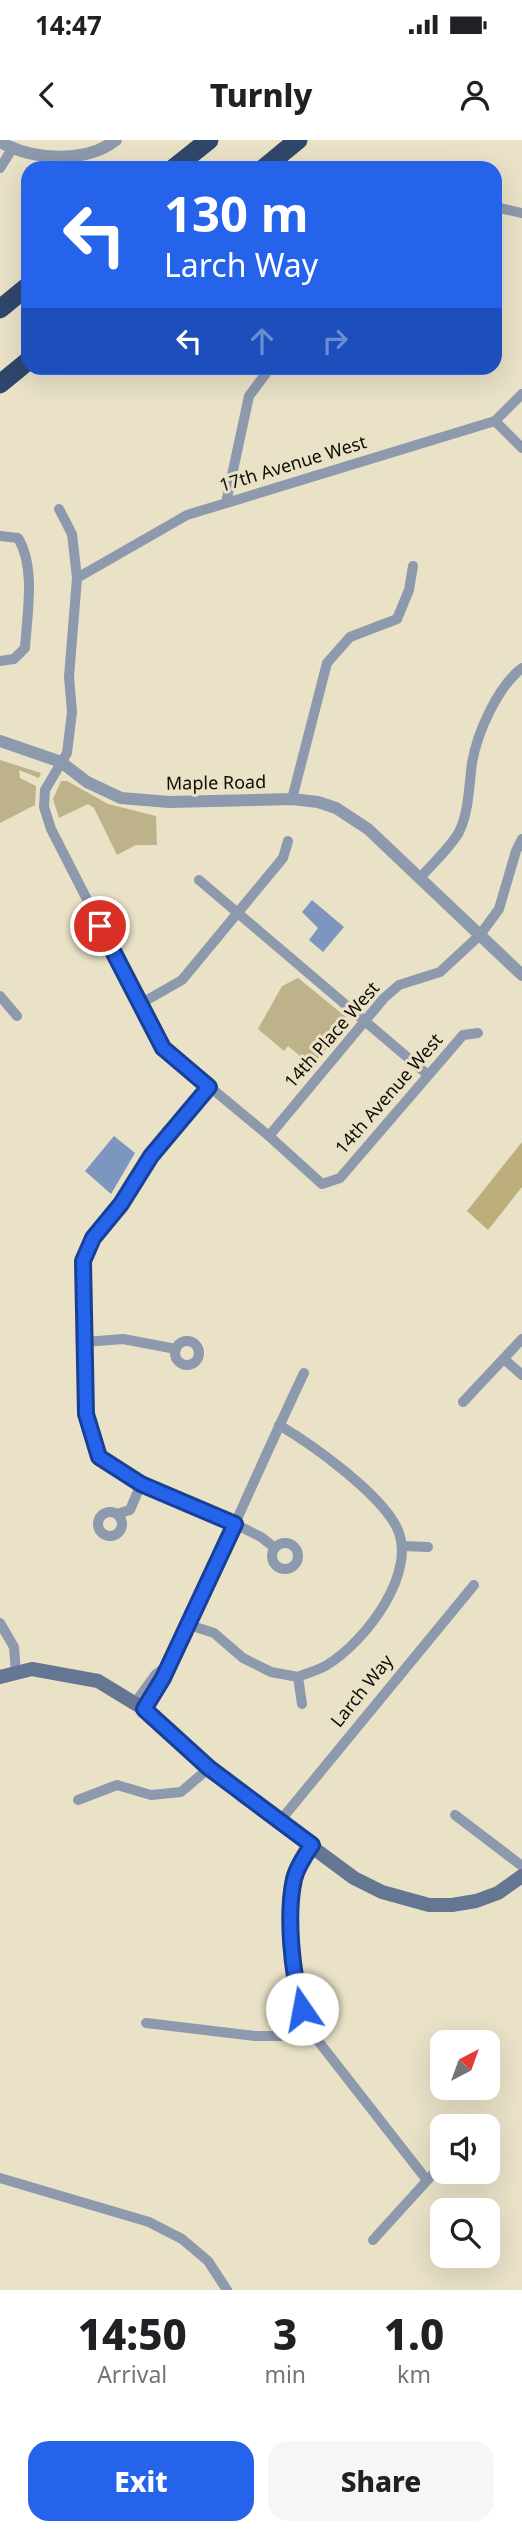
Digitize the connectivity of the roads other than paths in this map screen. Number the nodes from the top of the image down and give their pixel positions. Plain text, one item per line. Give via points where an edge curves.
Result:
1 (116, 140) edge
2 (209, 140) edge
3 (298, 140) edge
4 (0, 142) edge
5 (12, 149) junction
6 (183, 161) edge
7 (272, 161) edge
8 (0, 168) edge
9 (502, 209) edge
10 (522, 213) edge
11 (21, 291) edge
12 (0, 307) edge
13 (21, 367) edge
14 (266, 375) edge
15 (0, 384) edge
16 (522, 394) edge
17 (495, 421) junction
18 (522, 448) edge
19 (226, 503) junction
20 (59, 509) dead end
21 (0, 536) edge
22 (413, 566) dead end
23 (77, 578) junction
24 (0, 661) edge
25 (522, 668) edge
26 (0, 741) edge
27 (61, 762) junction
28 (292, 799) junction
29 (522, 839) edge
30 (288, 841) dead end
31 (419, 877) junction
32 (199, 880) dead end
33 (238, 913) junction
34 (480, 935) junction
35 (522, 975) edge
36 (0, 996) edge
37 (140, 1004) junction
38 (17, 1016) dead end
39 (365, 1021) junction
40 (478, 1033) dead end
41 (427, 1074) junction
42 (209, 1087) junction
43 (269, 1136) junction
44 (522, 1339) edge
45 (85, 1342) junction
46 (176, 1349) dead end
47 (505, 1360) junction
48 (304, 1373) dead end
49 (522, 1375) edge
50 (463, 1402) dead end
51 (279, 1425) junction
52 (141, 1484) junction
53 (117, 1514) dead end
54 (235, 1524) junction
55 (402, 1546) junction
56 (428, 1547) dead end
57 (275, 1548) dead end
58 (474, 1585) dead end
59 (0, 1623) edge
60 (189, 1625) junction
61 (16, 1672) junction
62 (0, 1677) edge
63 (298, 1677) junction
64 (302, 1704) dead end
65 (139, 1706) junction
66 (209, 1768) junction
67 (78, 1800) dead end
68 (455, 1815) dead end
69 (280, 1821) junction
70 (312, 1845) junction
71 (522, 1866) edge
72 (522, 1876) edge
73 (146, 2023) dead end
74 (308, 2028) junction
75 (430, 2175) edge
76 (0, 2178) edge
77 (426, 2179) junction
78 (373, 2240) dead end
79 (227, 2290) edge

1 - 5 street via 82,154 53,158
2 - 6 highway
3 - 7 highway
4 - 5 street
5 - 8 street
9 - 10 street
11 - 12 highway
13 - 15 highway
14 - 19 street via 249,396
16 - 17 street, 17th Avenue West
17 - 18 street
17 - 19 street, 17th Avenue West
19 - 23 street, 17th Avenue West via 169,524
20 - 23 street via 72,534
21 - 24 street via 19,538 27,576 25,648 14,659
22 - 28 street via 397,619 343,641 327,663
23 - 27 street via 69,677 72,712 67,753
25 - 31 street via 492,708 473,759 459,833
26 - 27 street, Maple Road
27 - 28 street, Maple Road via 88,782 121,797 169,802
27 - 37 street via 45,790 44,807 51,829
28 - 31 street, Maple Road via 342,811
29 - 34 street, 14th Place West via 499,909
30 - 33 street via 283,858
31 - 34 street, Maple Road
32 - 33 street
33 - 37 street via 182,980
33 - 39 street
34 - 35 street, Maple Road
34 - 39 street, 14th Place West via 440,972 399,985
36 - 38 street
37 - 42 street via 163,1048
39 - 41 street
39 - 43 street, 14th Place West
40 - 41 street, 14th Avenue West via 463,1035
41 - 43 street, 14th Avenue West via 340,1178 330,1184 322,1184
42 - 43 street
42 - 45 street via 151,1156 93,1238 83,1261
44 - 47 street
45 - 46 street via 123,1339
45 - 52 street via 86,1414 99,1457
47 - 49 street
47 - 50 street
48 - 51 street
51 - 54 street
51 - 55 street via 360,1486 397,1527
52 - 53 street via 130,1510
52 - 54 street
54 - 57 street
54 - 60 street
55 - 56 street
55 - 63 street via 392,1592 377,1616 327,1665
58 - 69 street, Larch Way
59 - 61 street via 14,1647
60 - 63 street via 215,1633 243,1658 271,1672
60 - 65 street via 163,1678
61 - 62 main road
61 - 65 main road via 32,1668 98,1681
63 - 64 street
65 - 66 main road
66 - 67 street via 181,1792 151,1795 117,1785
66 - 69 main road
68 - 71 street
69 - 70 main road
70 - 72 main road via 368,1885 429,1905 476,1901
70 - 74 street via 294,1879 290,1939
73 - 74 street via 255,2036 281,2036
74 - 77 street
75 - 77 street
76 - 79 street via 149,2222 182,2239 208,2261
77 - 78 street

